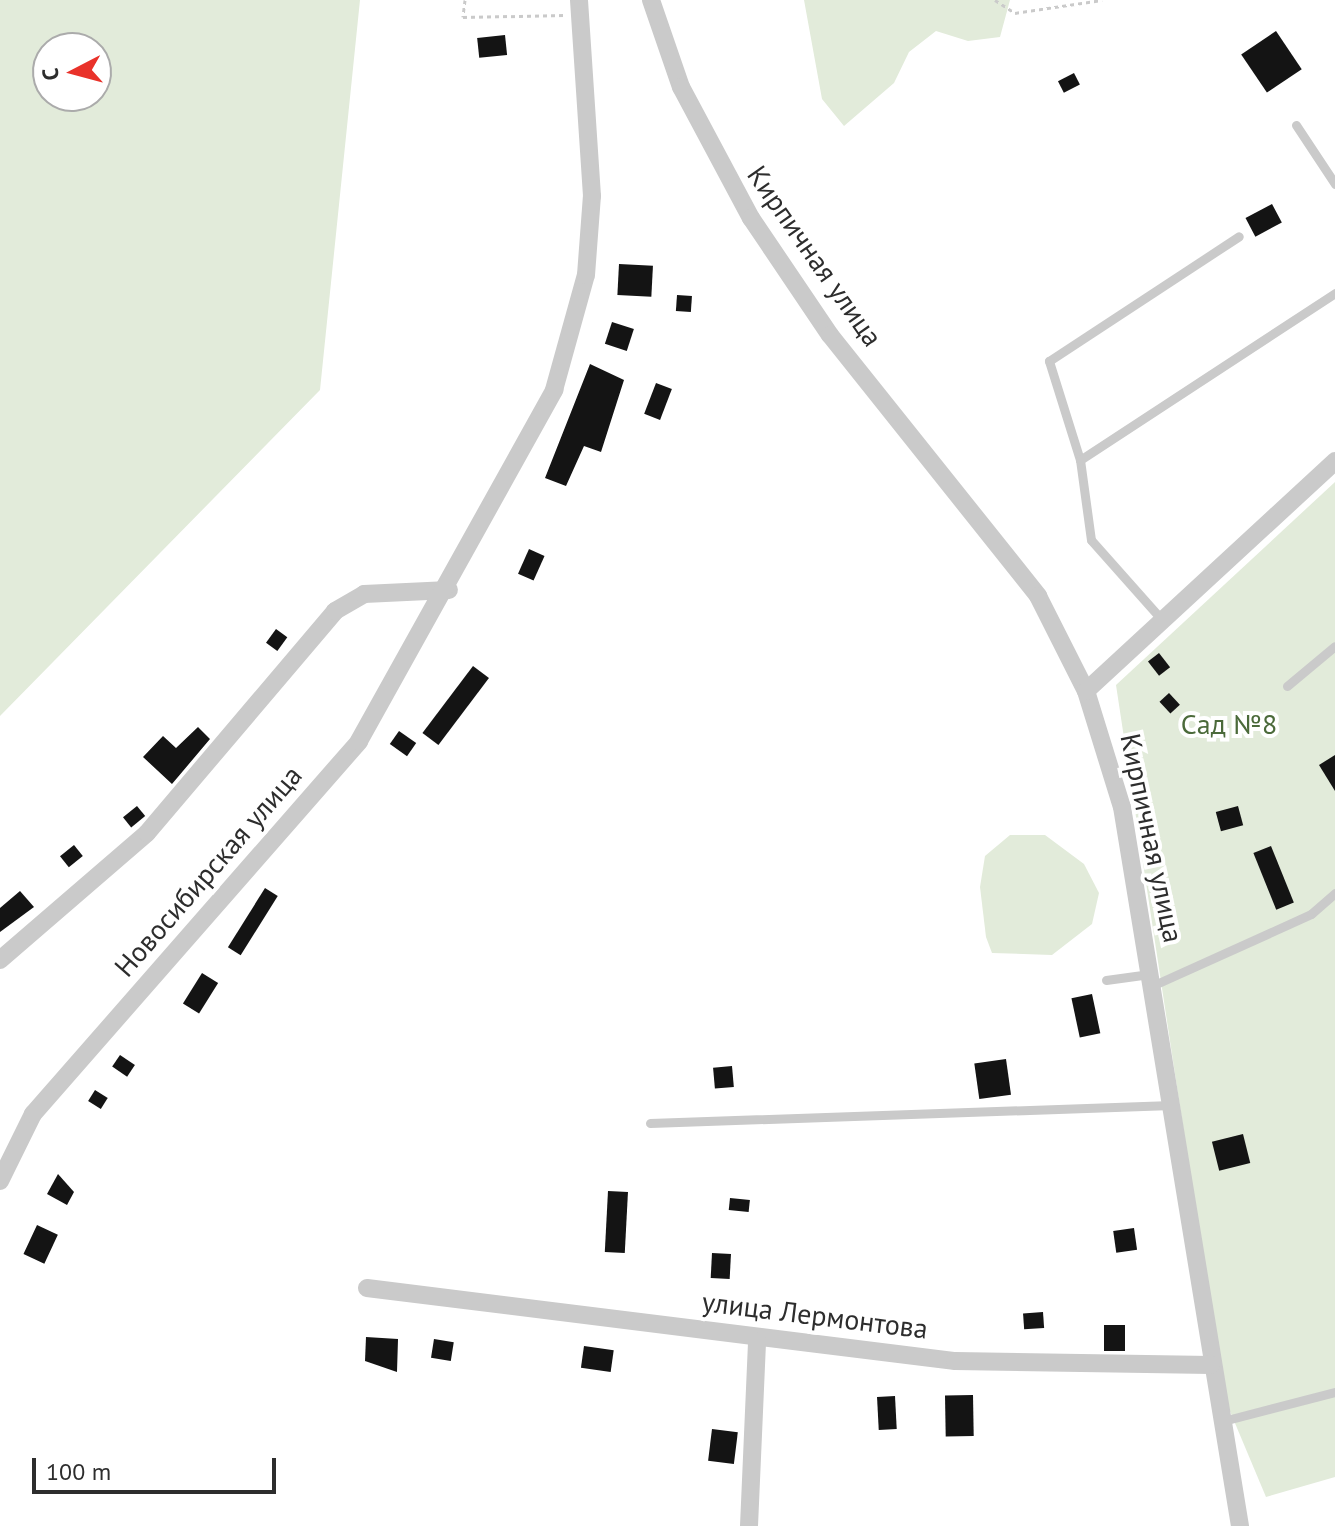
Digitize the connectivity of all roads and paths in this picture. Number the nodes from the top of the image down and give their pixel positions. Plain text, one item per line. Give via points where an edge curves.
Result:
1 (465, 0) edge
2 (579, 0) edge
3 (651, 0) edge
4 (995, 0) edge
5 (1102, 0) edge
6 (579, 21) junction
7 (1296, 125) dead end
8 (1335, 184) edge
9 (1239, 236) dead end
10 (1335, 293) edge
11 (1080, 460) junction
12 (1334, 464) edge
13 (449, 590) junction
14 (1163, 621) junction
15 (1335, 646) edge
16 (1287, 686) dead end
17 (1086, 691) junction
18 (1335, 893) edge
19 (0, 960) edge
20 (1106, 980) dead end
21 (1153, 980) junction
22 (1172, 1105) junction
23 (650, 1123) dead end
24 (0, 1181) edge
25 (367, 1288) dead end
26 (757, 1341) junction
27 (1211, 1365) junction
28 (1335, 1392) edge
29 (1220, 1422) junction
30 (749, 1526) edge
31 (1240, 1526) edge

1 - 6 path via 463,17 559,13
2 - 6 street, Новосибирская улица
3 - 17 street, Кирпичная улица via 681,87 751,218 830,335 1038,596
4 - 5 path via 1015,13
6 - 13 street, Новосибирская улица via 592,196 586,275 554,390
7 - 8 lane
9 - 11 lane via 1049,361
10 - 11 lane
11 - 14 lane via 1091,540
12 - 14 street
13 - 19 street via 364,594 335,611 158,821
13 - 24 street, Новосибирская улица via 359,741 33,1114
14 - 17 street
15 - 16 lane
17 - 21 street, Кирпичная улица via 1122,807
18 - 21 lane via 1311,914
20 - 21 lane
21 - 22 street, Кирпичная улица
22 - 23 lane
22 - 27 street, Кирпичная улица
25 - 26 street, улица Лермонтова via 581,1309
26 - 27 street, улица Лермонтова via 818,1340 1042,1368
26 - 30 street
27 - 29 street, Кирпичная улица
28 - 29 lane
29 - 31 street, Кирпичная улица

